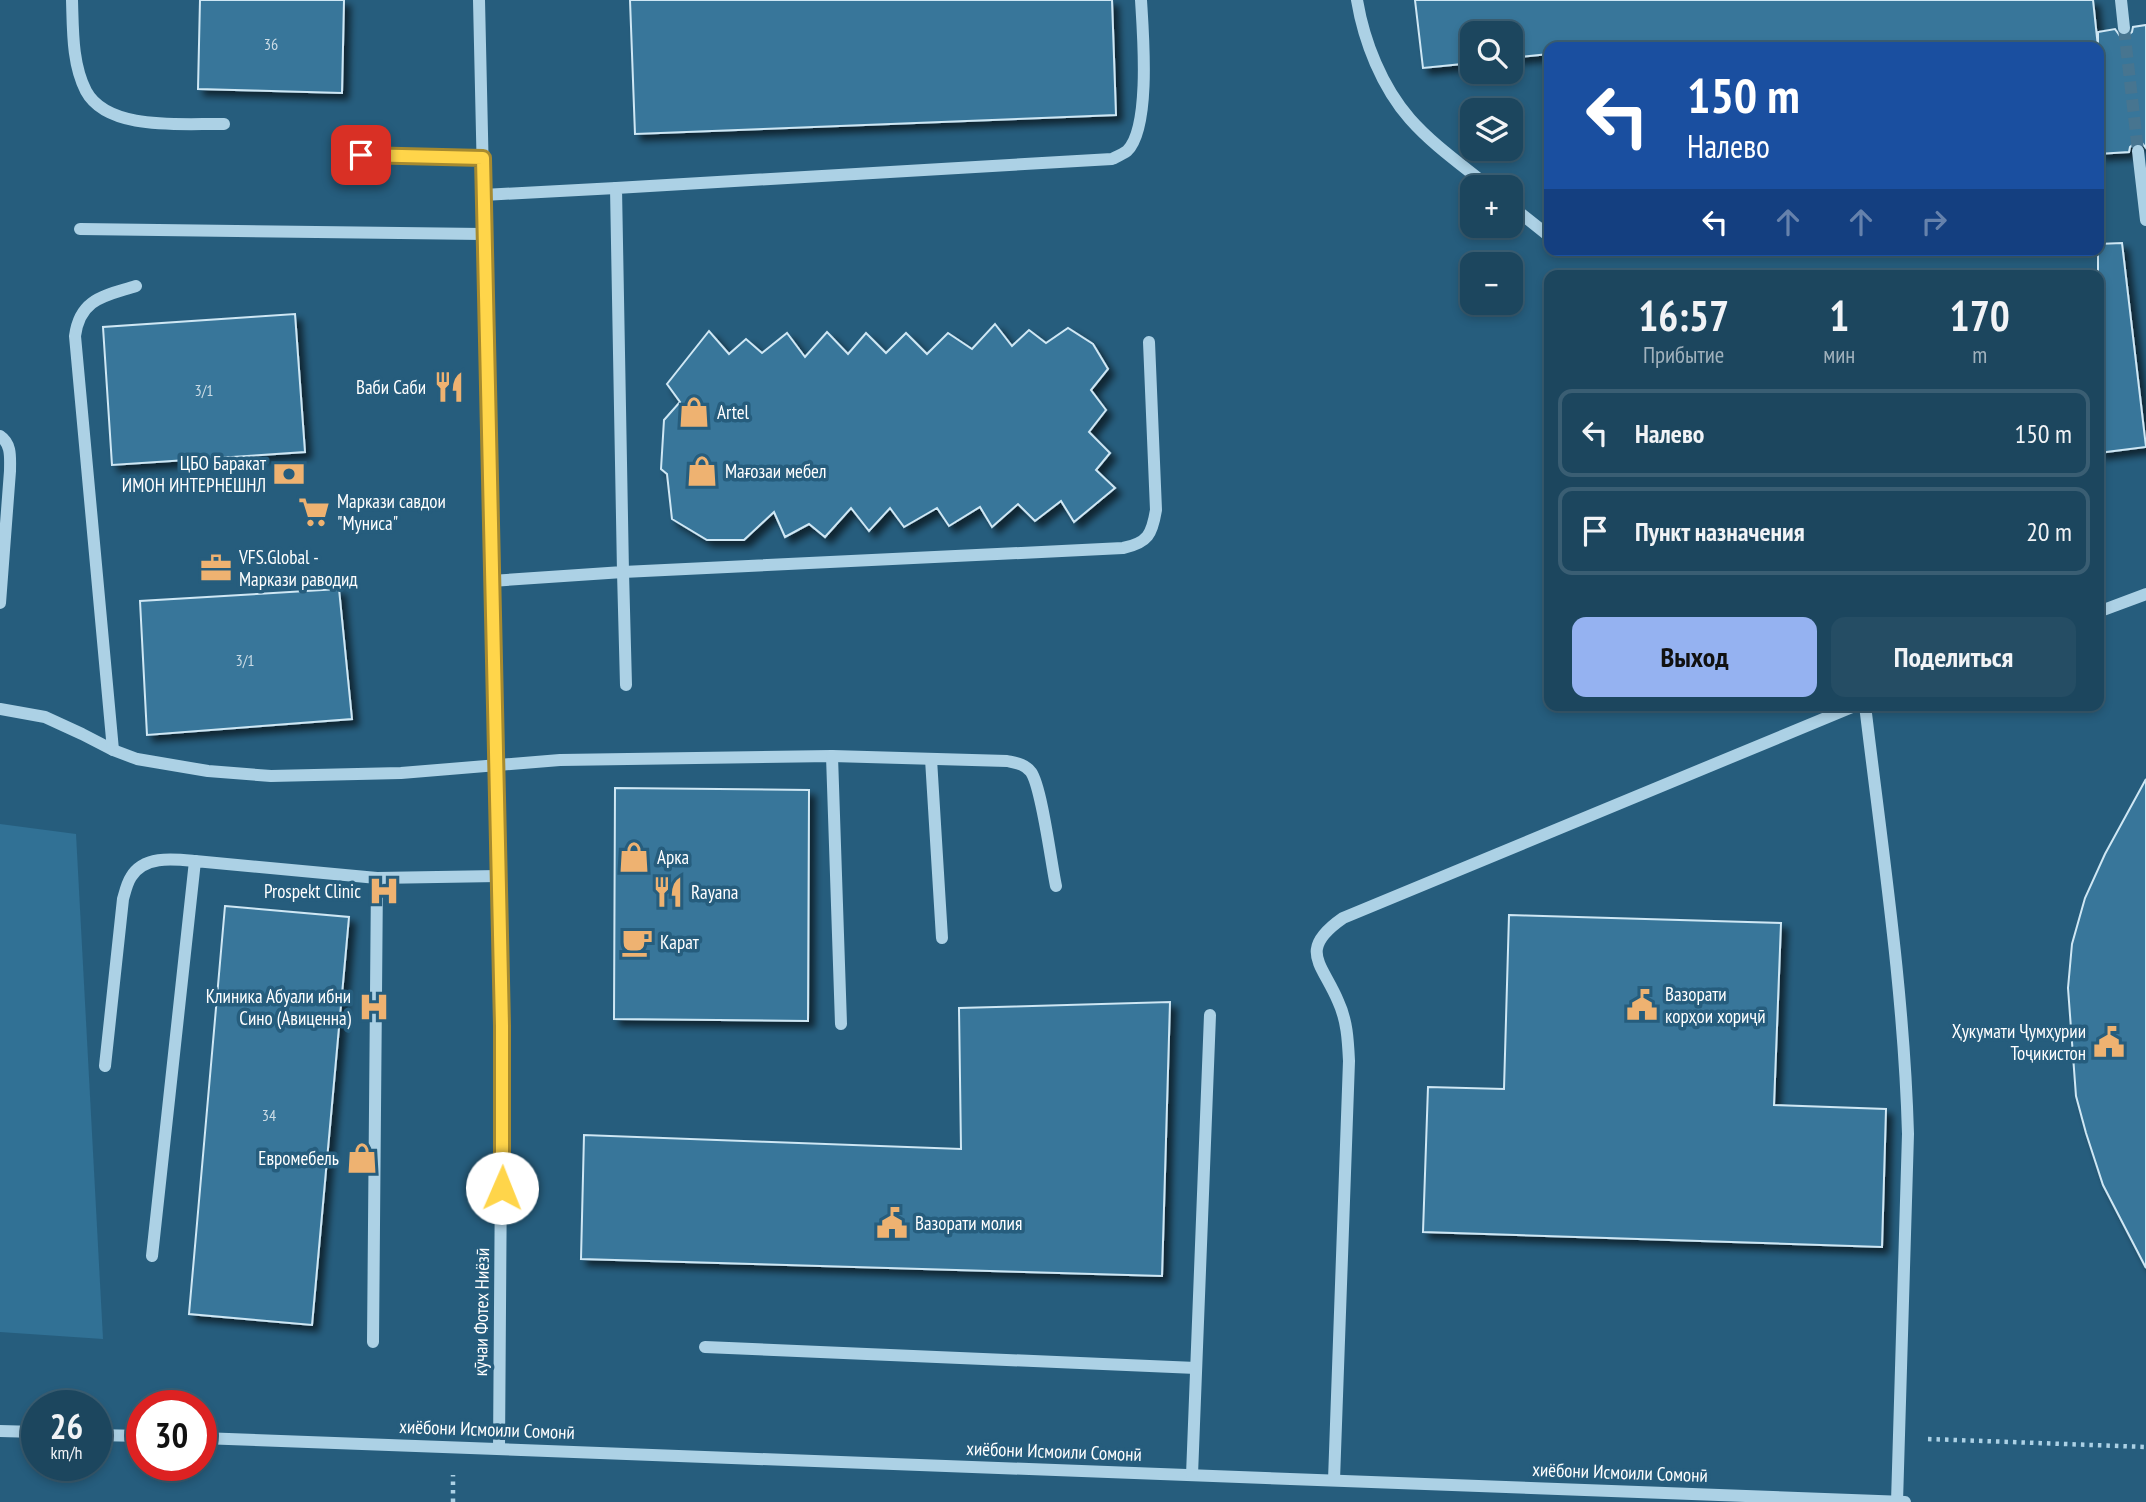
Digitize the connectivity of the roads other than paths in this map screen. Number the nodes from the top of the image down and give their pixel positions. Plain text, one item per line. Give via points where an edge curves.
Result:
1 (72, 0) edge
2 (478, 0) edge
3 (1141, 0) edge
4 (1357, 0) edge
5 (2121, 0) edge
6 (2124, 28) tunnel mouth
7 (224, 124) dead end
8 (2138, 151) tunnel mouth
9 (361, 155) dead end
10 (483, 158) junction
11 (1474, 175) edge
12 (616, 188) junction
13 (483, 195) junction
14 (1523, 215) edge
15 (2146, 220) edge
16 (80, 229) dead end
17 (1544, 232) edge
18 (483, 234) junction
19 (136, 286) dead end
20 (1149, 342) dead end
21 (0, 436) edge
22 (623, 572) junction
23 (491, 581) junction
24 (2146, 594) edge
25 (0, 603) edge
26 (2104, 610) edge
27 (626, 685) dead end
28 (0, 709) edge
29 (1843, 711) edge
30 (1866, 711) edge
31 (113, 750) junction
32 (832, 756) junction
33 (931, 759) junction
34 (496, 765) junction
35 (195, 861) junction
36 (498, 876) junction
37 (377, 878) junction
38 (1056, 886) dead end
39 (942, 938) dead end
40 (1210, 1015) dead end
41 (841, 1024) dead end
42 (105, 1066) dead end
43 (152, 1256) dead end
44 (373, 1342) dead end
45 (705, 1347) dead end
46 (1196, 1368) junction
47 (0, 1431) edge
48 (21, 1432) edge
49 (217, 1439) edge
50 (499, 1449) junction
51 (1192, 1475) junction
52 (1334, 1480) junction
53 (1896, 1502) edge
54 (1905, 1502) edge

1 - 7 street via 76,64 95,103 136,121
2 - 10 street, кӯчаи Фотех Ниёзӣ
3 - 12 street via 1142,111 1127,151 1112,159
4 - 11 street via 1387,86 1409,118
5 - 6 street
8 - 15 street
9 - 10 street
10 - 13 street, кӯчаи Фотех Ниёзӣ
12 - 13 street
12 - 22 street
13 - 18 street, кӯчаи Фотех Ниёзӣ
14 - 17 street
16 - 18 street
18 - 23 street, кӯчаи Фотех Ниёзӣ
19 - 31 street via 102,297 84,309 75,336
20 - 22 street via 1156,510 1153,527 1137,545
21 - 25 street via 10,450 10,471
22 - 23 street
22 - 27 street
23 - 34 street, кӯчаи Фотех Ниёзӣ
24 - 26 street
28 - 31 street via 45,717
29 - 52 street via 1343,918 1319,938 1319,963 1344,1016 1349,1061
30 - 53 street via 1907,1083
31 - 34 street via 171,766 271,776
32 - 33 street
32 - 34 street
32 - 41 street
33 - 38 street via 1006,761 1021,764 1031,773
33 - 39 street
34 - 36 street, кӯчаи Фотех Ниёзӣ
35 - 37 street
35 - 42 street via 153,861 131,877 123,899
35 - 43 street
36 - 37 street
36 - 50 street, кӯчаи Фотех Ниёзӣ via 503,1139
37 - 44 street
40 - 46 street
45 - 46 street
46 - 51 street
47 - 48 street
49 - 50 street, хиёбони Исмоили Сомонӣ
50 - 51 street, хиёбони Исмоили Сомонӣ
51 - 52 street, хиёбони Исмоили Сомонӣ
52 - 53 street, хиёбони Исмоили Сомонӣ
53 - 54 street, хиёбони Исмоили Сомонӣ

